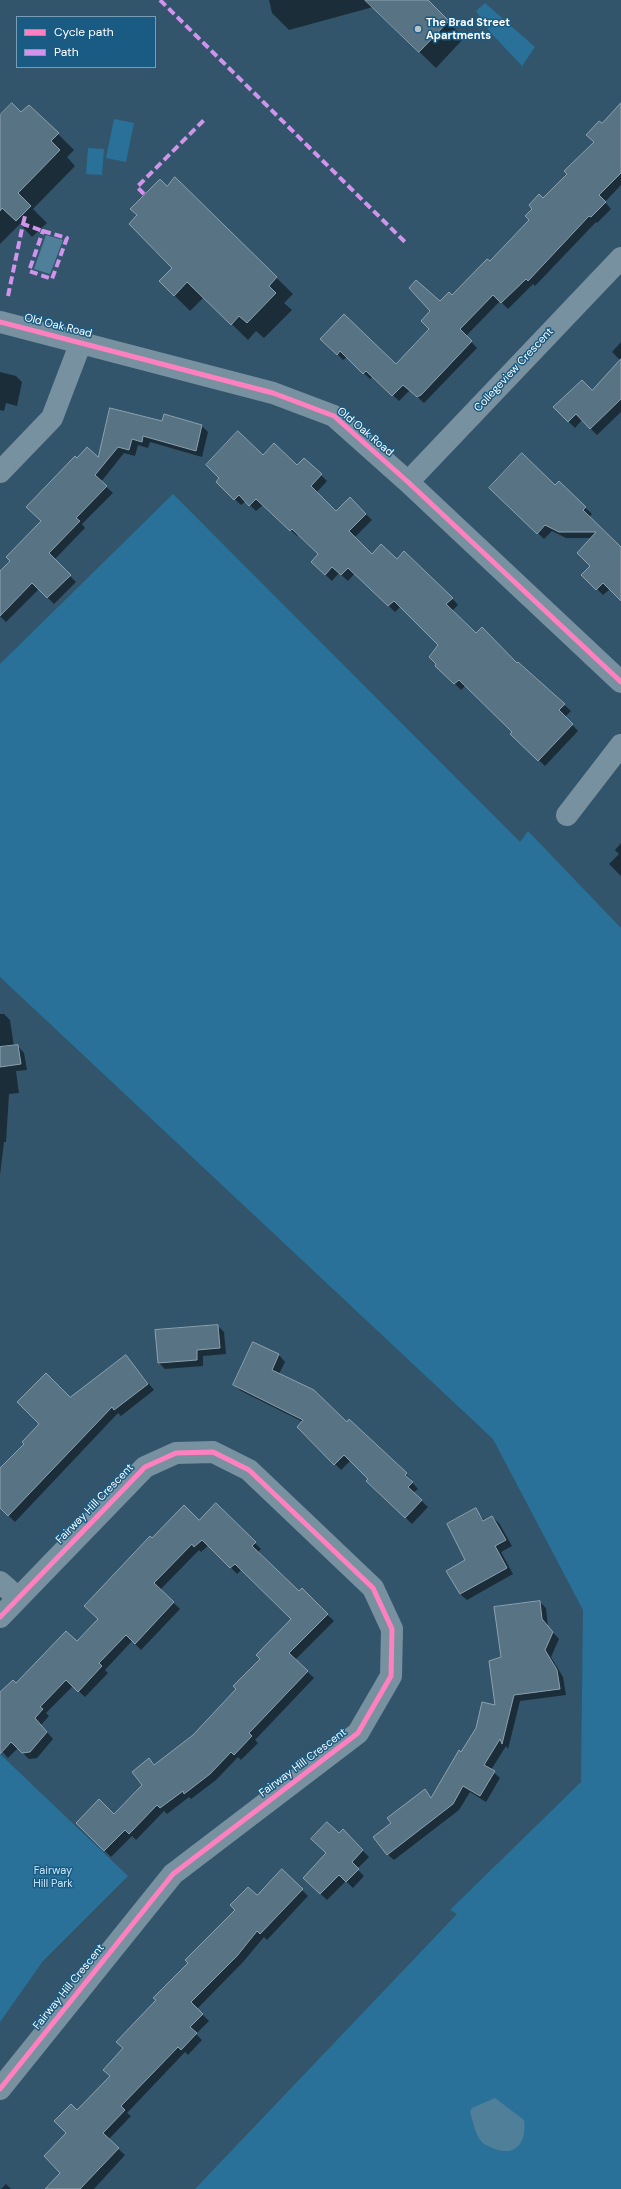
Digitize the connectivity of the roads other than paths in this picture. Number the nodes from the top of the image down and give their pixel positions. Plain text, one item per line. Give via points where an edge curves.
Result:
1 (621, 258) edge
2 (0, 322) edge
3 (81, 342) junction
4 (0, 472) edge
5 (408, 482) junction
6 (621, 682) edge
7 (621, 745) edge
8 (567, 815) dead end
9 (0, 1582) edge
10 (18, 1598) junction
11 (0, 1617) edge
12 (0, 2089) edge

1 - 5 street, Collegeview Crescent
2 - 3 street, Old Oak Road
3 - 4 street via 52,418
3 - 5 street, Old Oak Road via 273,393 334,416
5 - 6 street, Old Oak Road
7 - 8 street
9 - 10 street
10 - 11 street, Fairway Hill Crescent
10 - 12 street, Fairway Hill Crescent via 145,1467 176,1453 213,1452 249,1470 373,1588 392,1629 391,1676 358,1733 173,1874

